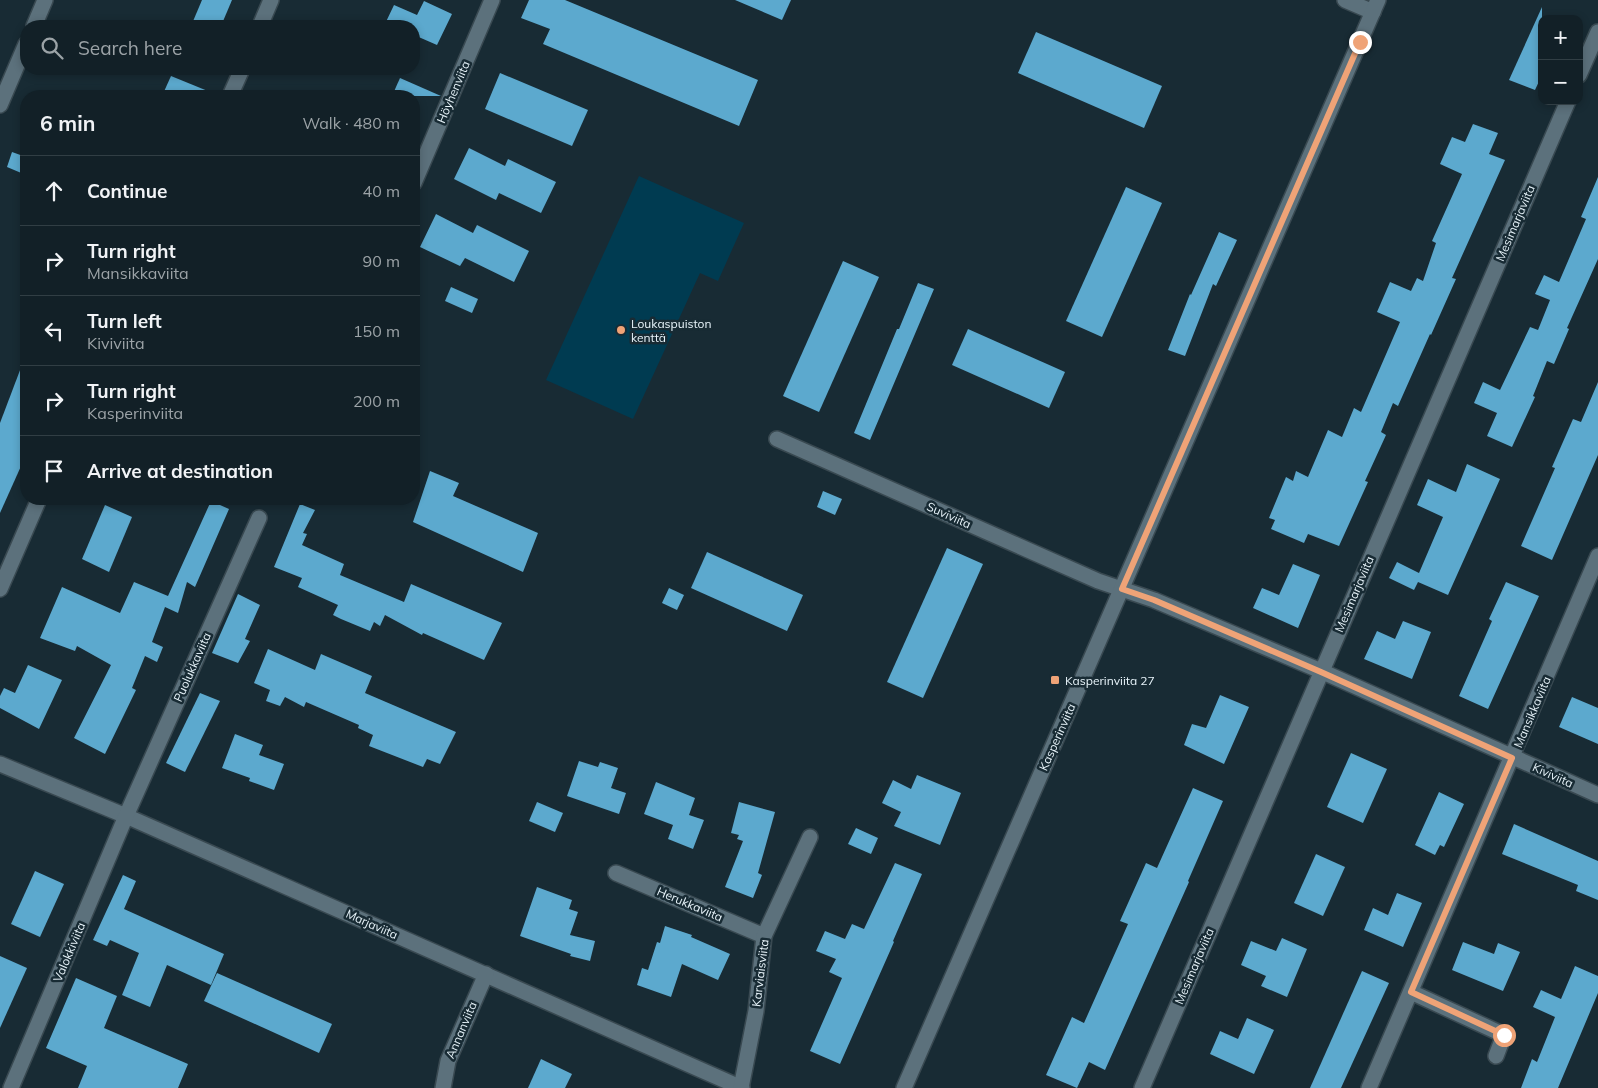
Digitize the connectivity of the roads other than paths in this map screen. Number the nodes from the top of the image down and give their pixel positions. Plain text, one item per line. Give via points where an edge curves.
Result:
1 (45, 0) edge
2 (271, 0) edge
3 (492, 0) edge
4 (1345, 0) edge
5 (1375, 6) edge
6 (37, 20) edge
7 (263, 20) edge
8 (1598, 32) edge
9 (20, 58) edge
10 (1583, 66) edge
11 (239, 75) edge
12 (233, 90) edge
13 (0, 105) edge
14 (1566, 105) edge
15 (420, 169) edge
16 (777, 439) dead end
17 (36, 505) edge
18 (258, 518) dead end
19 (1598, 556) edge
20 (1122, 589) junction
21 (0, 590) edge
22 (1321, 672) junction
23 (1512, 758) junction
24 (0, 764) edge
25 (1598, 795) edge
26 (126, 816) junction
27 (810, 837) dead end
28 (616, 873) dead end
29 (764, 936) junction
30 (486, 974) junction
31 (1411, 992) junction
32 (1496, 1056) dead end
33 (12, 1088) edge
34 (443, 1088) edge
35 (741, 1088) edge
36 (904, 1088) edge
37 (1142, 1088) edge
38 (1369, 1088) edge

1 - 6 street
2 - 7 street
3 - 15 street, Höyhenviita
4 - 5 street
5 - 20 street, Kasperinviita
8 - 10 street
9 - 13 street
11 - 12 street
14 - 22 street, Mesimarjaviita
16 - 20 street, Suviviita
17 - 21 street
18 - 26 street, Puolukkaviita
19 - 23 street, Mansikkaviita
20 - 22 street, Kiviviita
20 - 36 street, Kasperinviita
22 - 23 street, Kiviviita
22 - 37 street, Mesimarjaviita
23 - 25 street, Kiviviita
23 - 31 street, Mansikkaviita
24 - 26 street, Marjaviita
26 - 30 street, Marjaviita
26 - 33 street, Valokkiviita
27 - 29 street, Karviaisviita
28 - 29 street, Herukkaviita
29 - 35 street, Karviaisviita via 756,1011
30 - 34 street, Annanviita via 448,1061
30 - 35 street, Marjaviita
31 - 32 street via 1504,1035
31 - 38 street, Mansikkaviita

